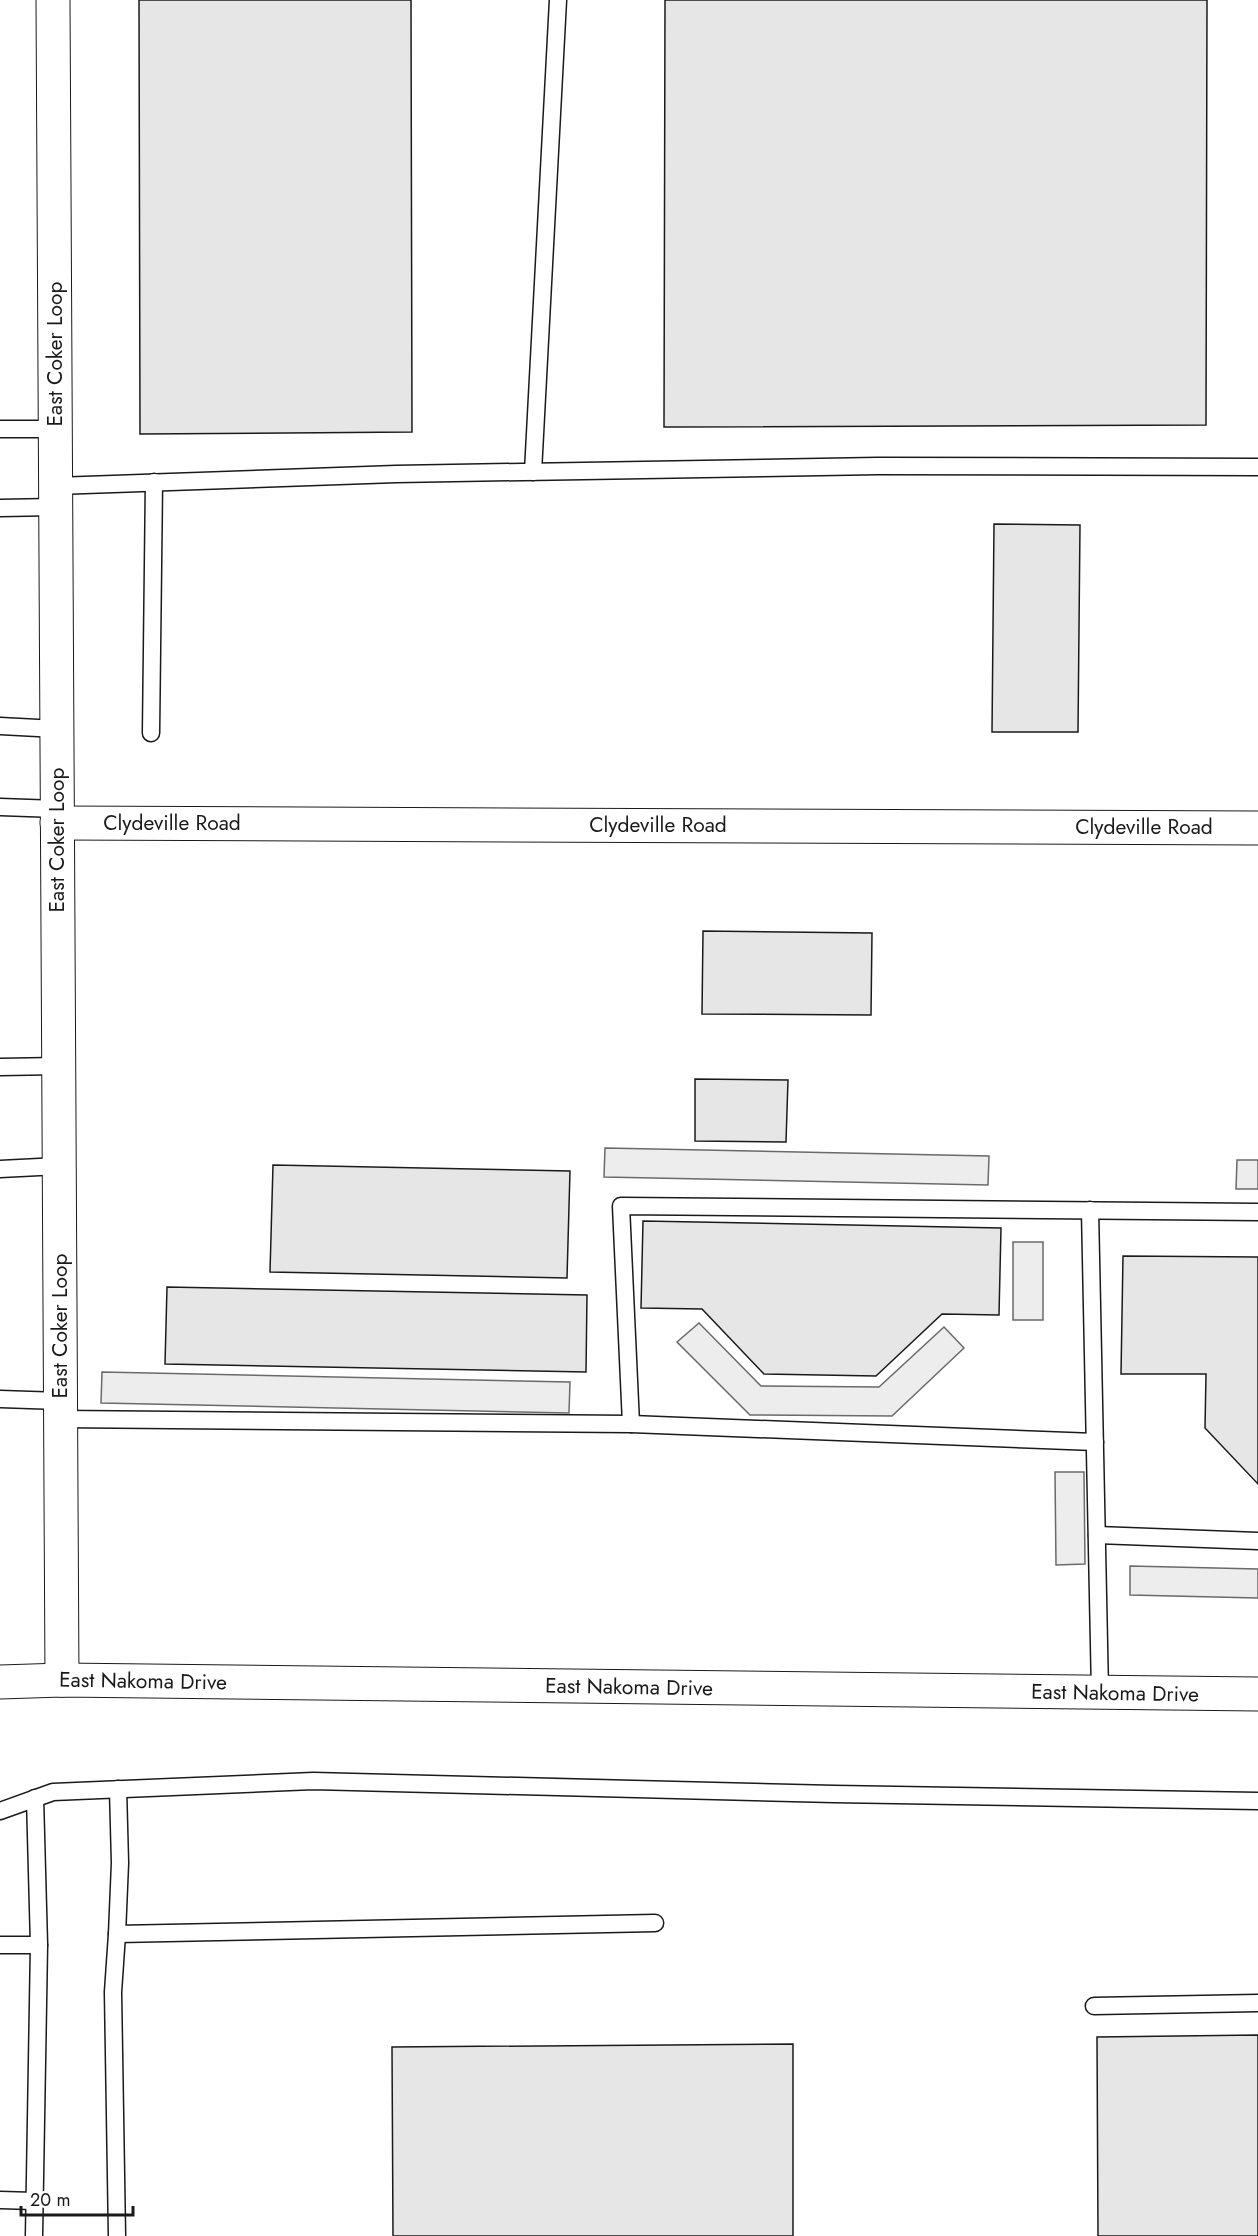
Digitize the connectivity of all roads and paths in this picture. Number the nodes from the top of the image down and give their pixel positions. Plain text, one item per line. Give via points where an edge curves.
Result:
1 (53, 0) edge
2 (558, 0) edge
3 (0, 429) edge
4 (55, 429) junction
5 (1258, 467) edge
6 (533, 472) junction
7 (154, 482) junction
8 (56, 496) junction
9 (0, 508) edge
10 (0, 726) edge
11 (57, 729) junction
12 (151, 733) dead end
13 (0, 807) edge
14 (57, 816) junction
15 (1258, 828) edge
16 (59, 1066) junction
17 (0, 1068) edge
18 (59, 1166) junction
19 (0, 1169) edge
20 (1090, 1210) junction
21 (1258, 1212) edge
22 (0, 1399) edge
23 (60, 1410) junction
24 (631, 1424) junction
25 (1095, 1442) junction
26 (1097, 1535) junction
27 (1258, 1541) edge
28 (62, 1680) junction
29 (0, 1682) edge
30 (1100, 1692) junction
31 (1258, 1694) edge
32 (118, 1789) junction
33 (36, 1798) junction
34 (1258, 1801) edge
35 (0, 1811) edge
36 (655, 1923) dead end
37 (117, 1934) junction
38 (0, 1945) edge
39 (39, 1945) junction
40 (1258, 2003) edge
41 (1094, 2006) dead end
42 (0, 2200) edge
43 (34, 2201) junction
44 (34, 2236) edge
45 (117, 2236) edge

1 - 4 street, East Coker Loop
2 - 6 lane
3 - 4 lane
4 - 8 street, East Coker Loop
5 - 6 lane via 878,466
6 - 7 lane
7 - 8 lane
7 - 12 lane
8 - 9 lane
8 - 11 street, East Coker Loop
10 - 11 lane
11 - 14 street, East Coker Loop
13 - 14 lane
14 - 15 street, Clydeville Road
14 - 16 street, East Coker Loop
16 - 17 lane
16 - 18 street, East Coker Loop
18 - 19 lane
18 - 23 street, East Coker Loop
20 - 21 lane
20 - 24 lane via 621,1206
20 - 25 lane
22 - 23 lane
23 - 24 lane
23 - 28 street, East Coker Loop
24 - 25 lane
25 - 26 lane
26 - 27 lane
26 - 30 lane
28 - 29 street, East Nakoma Drive
28 - 30 street, East Nakoma Drive
30 - 31 street, East Nakoma Drive
32 - 33 lane via 53,1792
32 - 34 lane via 313,1781
32 - 37 lane
33 - 35 lane
33 - 39 lane
36 - 37 lane
37 - 45 lane via 112,1992
38 - 39 lane
39 - 43 lane
40 - 41 lane
42 - 43 lane
43 - 44 lane

